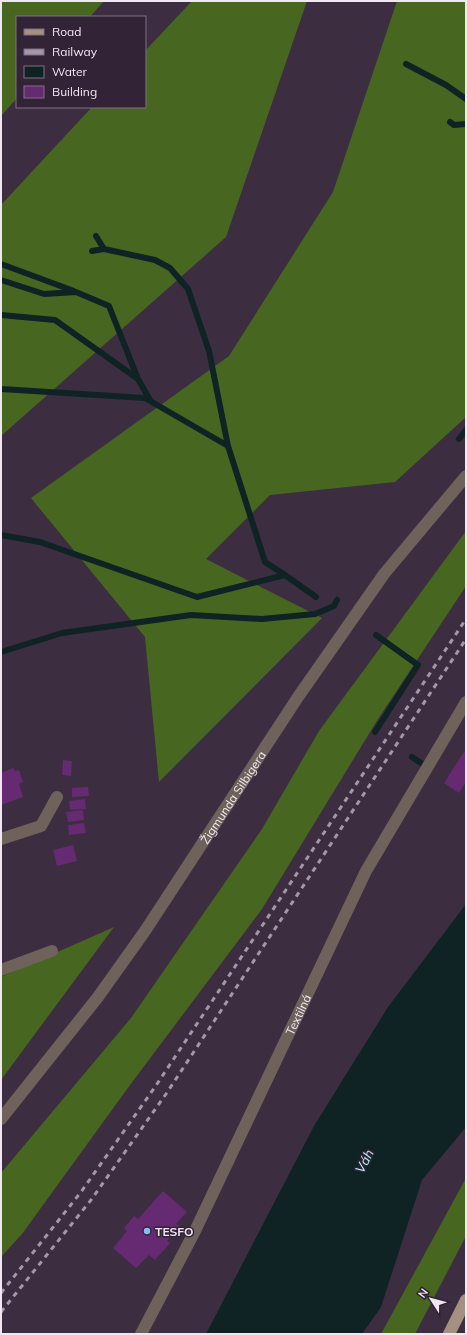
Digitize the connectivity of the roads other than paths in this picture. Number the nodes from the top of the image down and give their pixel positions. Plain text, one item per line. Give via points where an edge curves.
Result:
1 (466, 476) edge
2 (466, 702) edge
3 (57, 797) dead end
4 (1, 839) edge
5 (52, 951) dead end
6 (1, 970) edge
7 (1, 1119) edge
8 (466, 1300) edge
9 (141, 1334) edge
10 (449, 1334) edge

1 - 7 street, Žigmunda Silbigera via 384,574 298,697 145,932 98,997
2 - 9 street, Textilná via 366,870 195,1231
3 - 4 street via 41,826
5 - 6 street
8 - 10 main road

